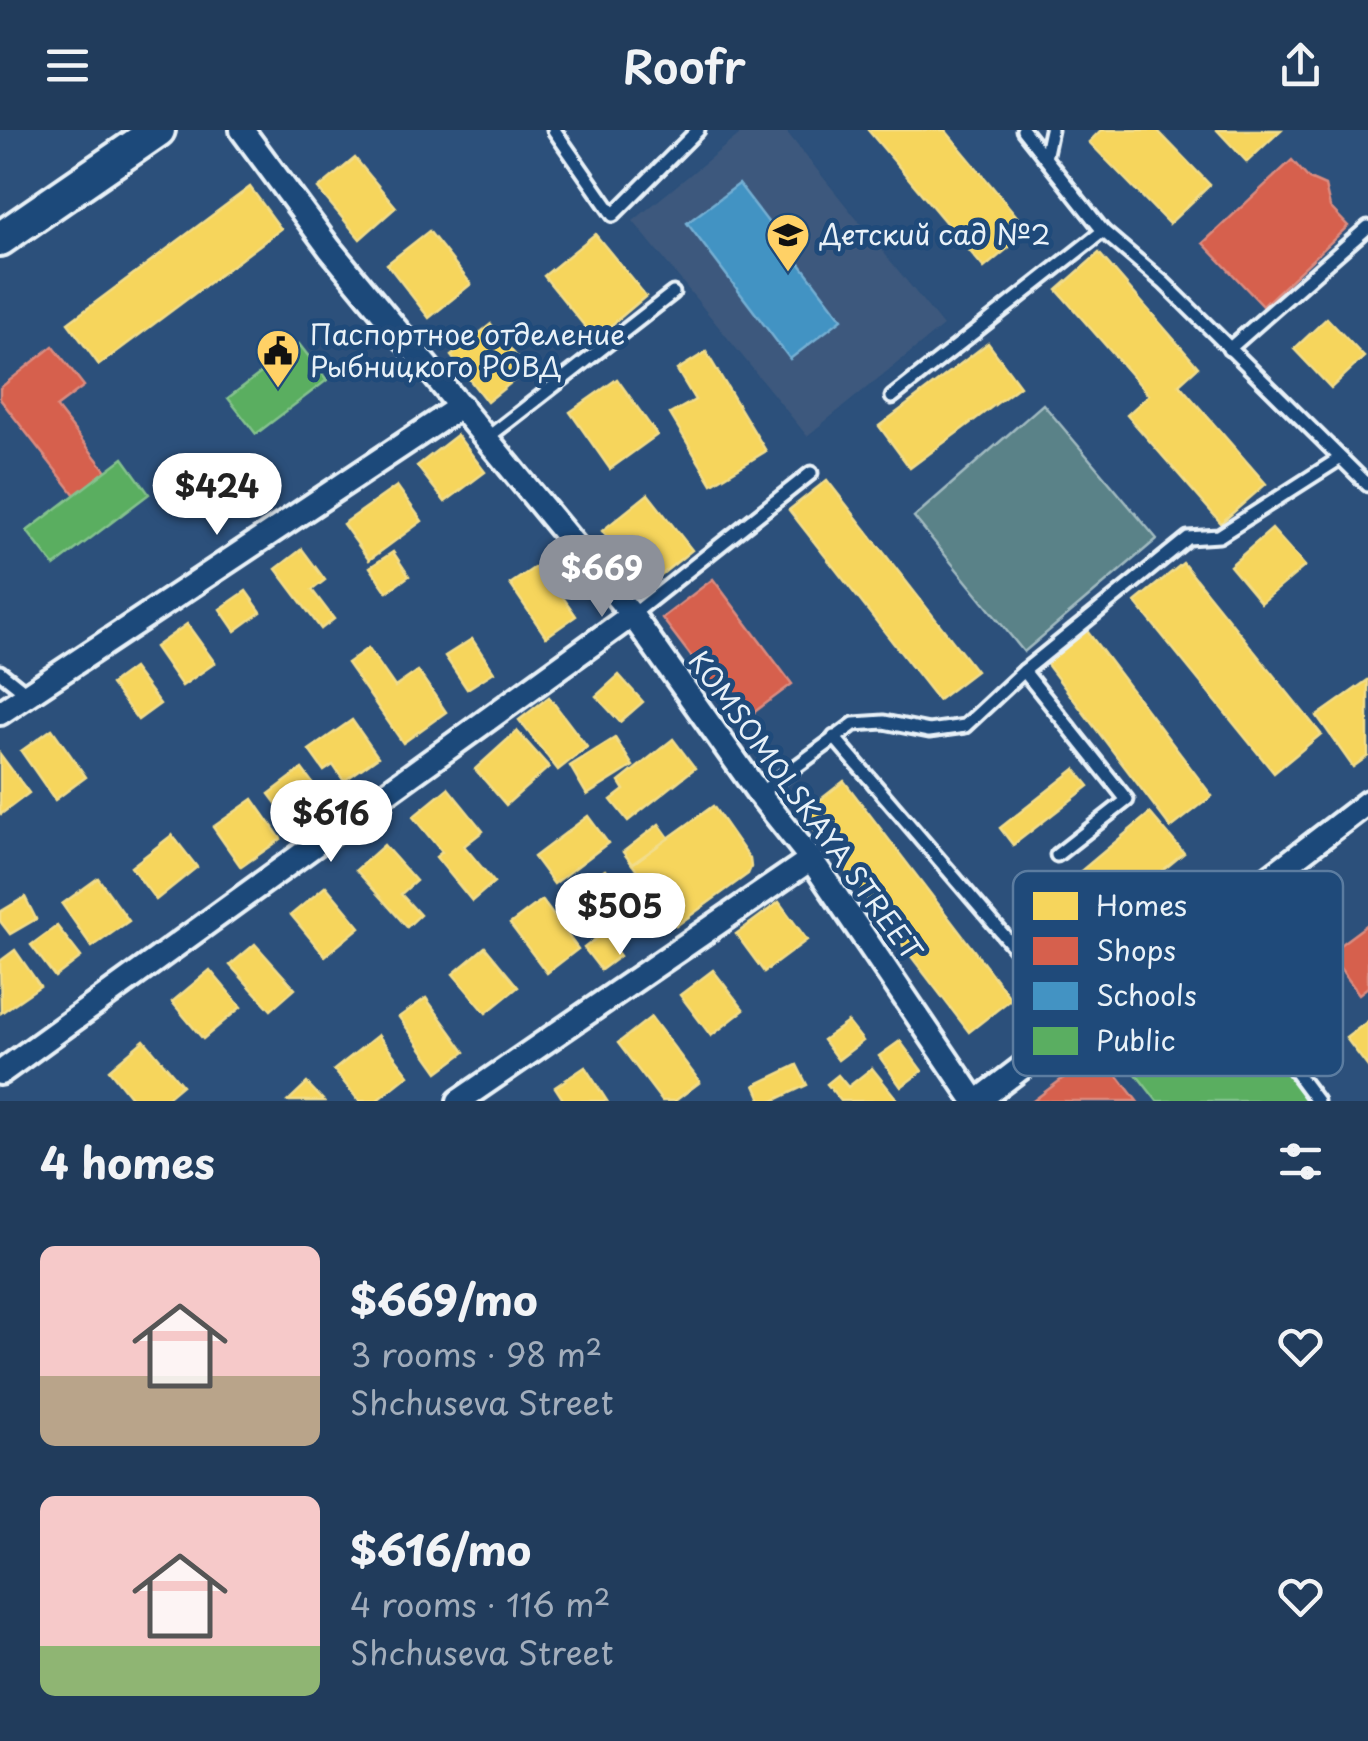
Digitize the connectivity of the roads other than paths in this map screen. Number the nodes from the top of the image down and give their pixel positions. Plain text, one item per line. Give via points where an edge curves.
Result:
1 (158, 130) edge
2 (242, 130) edge
3 (554, 130) edge
4 (698, 130) edge
5 (1023, 130) edge
6 (1051, 130) edge
7 (1045, 158) junction
8 (1368, 227) edge
9 (1102, 231) junction
10 (0, 239) edge
11 (673, 293) dead end
12 (1229, 349) junction
13 (892, 397) dead end
14 (461, 406) junction
15 (487, 438) junction
16 (1340, 460) junction
17 (812, 473) dead end
18 (1368, 485) edge
19 (632, 615) junction
20 (1024, 671) junction
21 (0, 672) edge
22 (30, 696) junction
23 (0, 714) edge
24 (834, 736) junction
25 (759, 794) junction
26 (1368, 802) edge
27 (1057, 855) dead end
28 (811, 859) junction
29 (1279, 871) edge
30 (1013, 946) edge
31 (0, 1073) edge
32 (1013, 1074) edge
33 (1298, 1076) edge
34 (459, 1101) edge
35 (977, 1101) edge
36 (1317, 1101) edge

1 - 10 street
2 - 14 street, KOMSOMOLSKAYA STREET
3 - 4 lane via 613,215
5 - 7 lane
6 - 7 lane
7 - 9 lane
8 - 12 lane
9 - 12 lane
9 - 13 lane
11 - 15 lane
12 - 16 lane
14 - 15 street, KOMSOMOLSKAYA STREET
14 - 22 street
15 - 19 street, KOMSOMOLSKAYA STREET
16 - 18 lane
16 - 20 lane via 1219,536 1188,538
17 - 19 lane
19 - 25 street, KOMSOMOLSKAYA STREET
19 - 31 street
20 - 24 lane via 965,726 929,731 854,724
20 - 27 lane via 1127,800
21 - 22 lane
22 - 23 street
24 - 25 lane
24 - 30 lane
25 - 28 street, KOMSOMOLSKAYA STREET
26 - 29 street
28 - 34 street
28 - 35 street, KOMSOMOLSKAYA STREET
32 - 35 street
33 - 36 lane

